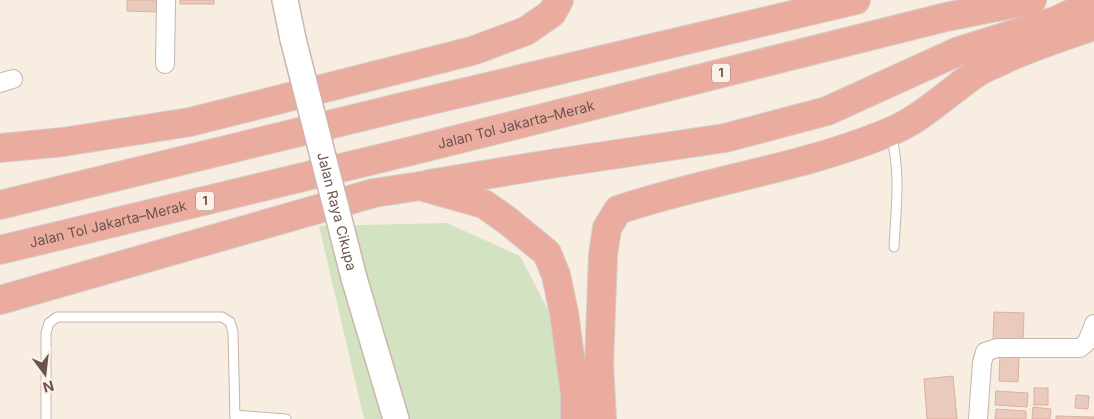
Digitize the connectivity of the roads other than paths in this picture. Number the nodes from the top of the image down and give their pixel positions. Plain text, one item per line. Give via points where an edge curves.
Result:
1 (166, 0) edge
2 (285, 0) edge
3 (559, 0) edge
4 (783, 0) edge
5 (1032, 0) edge
6 (846, 2) edge
7 (1094, 3) edge
8 (1094, 26) edge
9 (165, 64) dead end
10 (890, 132) junction
11 (0, 148) edge
12 (420, 186) junction
13 (0, 205) edge
14 (894, 247) dead end
15 (0, 250) edge
16 (0, 300) edge
17 (1094, 324) edge
18 (235, 417) edge
19 (46, 419) edge
20 (286, 419) edge
21 (396, 419) edge
22 (575, 419) edge
23 (602, 419) edge
24 (978, 419) edge

1 - 9 street
2 - 21 main road, Jalan Raya Cikupa, bridge via 354,278
3 - 11 highway via 552,13 526,31 472,51 190,122 64,142
4 - 6 highway
5 - 15 highway, Jalan Tol Jakarta–Merak / 1 via 946,17
6 - 13 highway
7 - 12 highway via 1055,21 959,52 810,116 725,138
8 - 10 highway via 1035,46 980,71
10 - 14 lane via 898,170
10 - 23 highway via 830,154 618,210 607,228 603,255 599,364
12 - 16 highway via 364,196
12 - 22 highway via 484,204 547,253 556,275 564,313 575,393
17 - 24 street via 1080,348 997,348 985,352
18 - 19 lane via 233,332 230,322 222,317 57,317 49,323 46,333
18 - 20 lane

